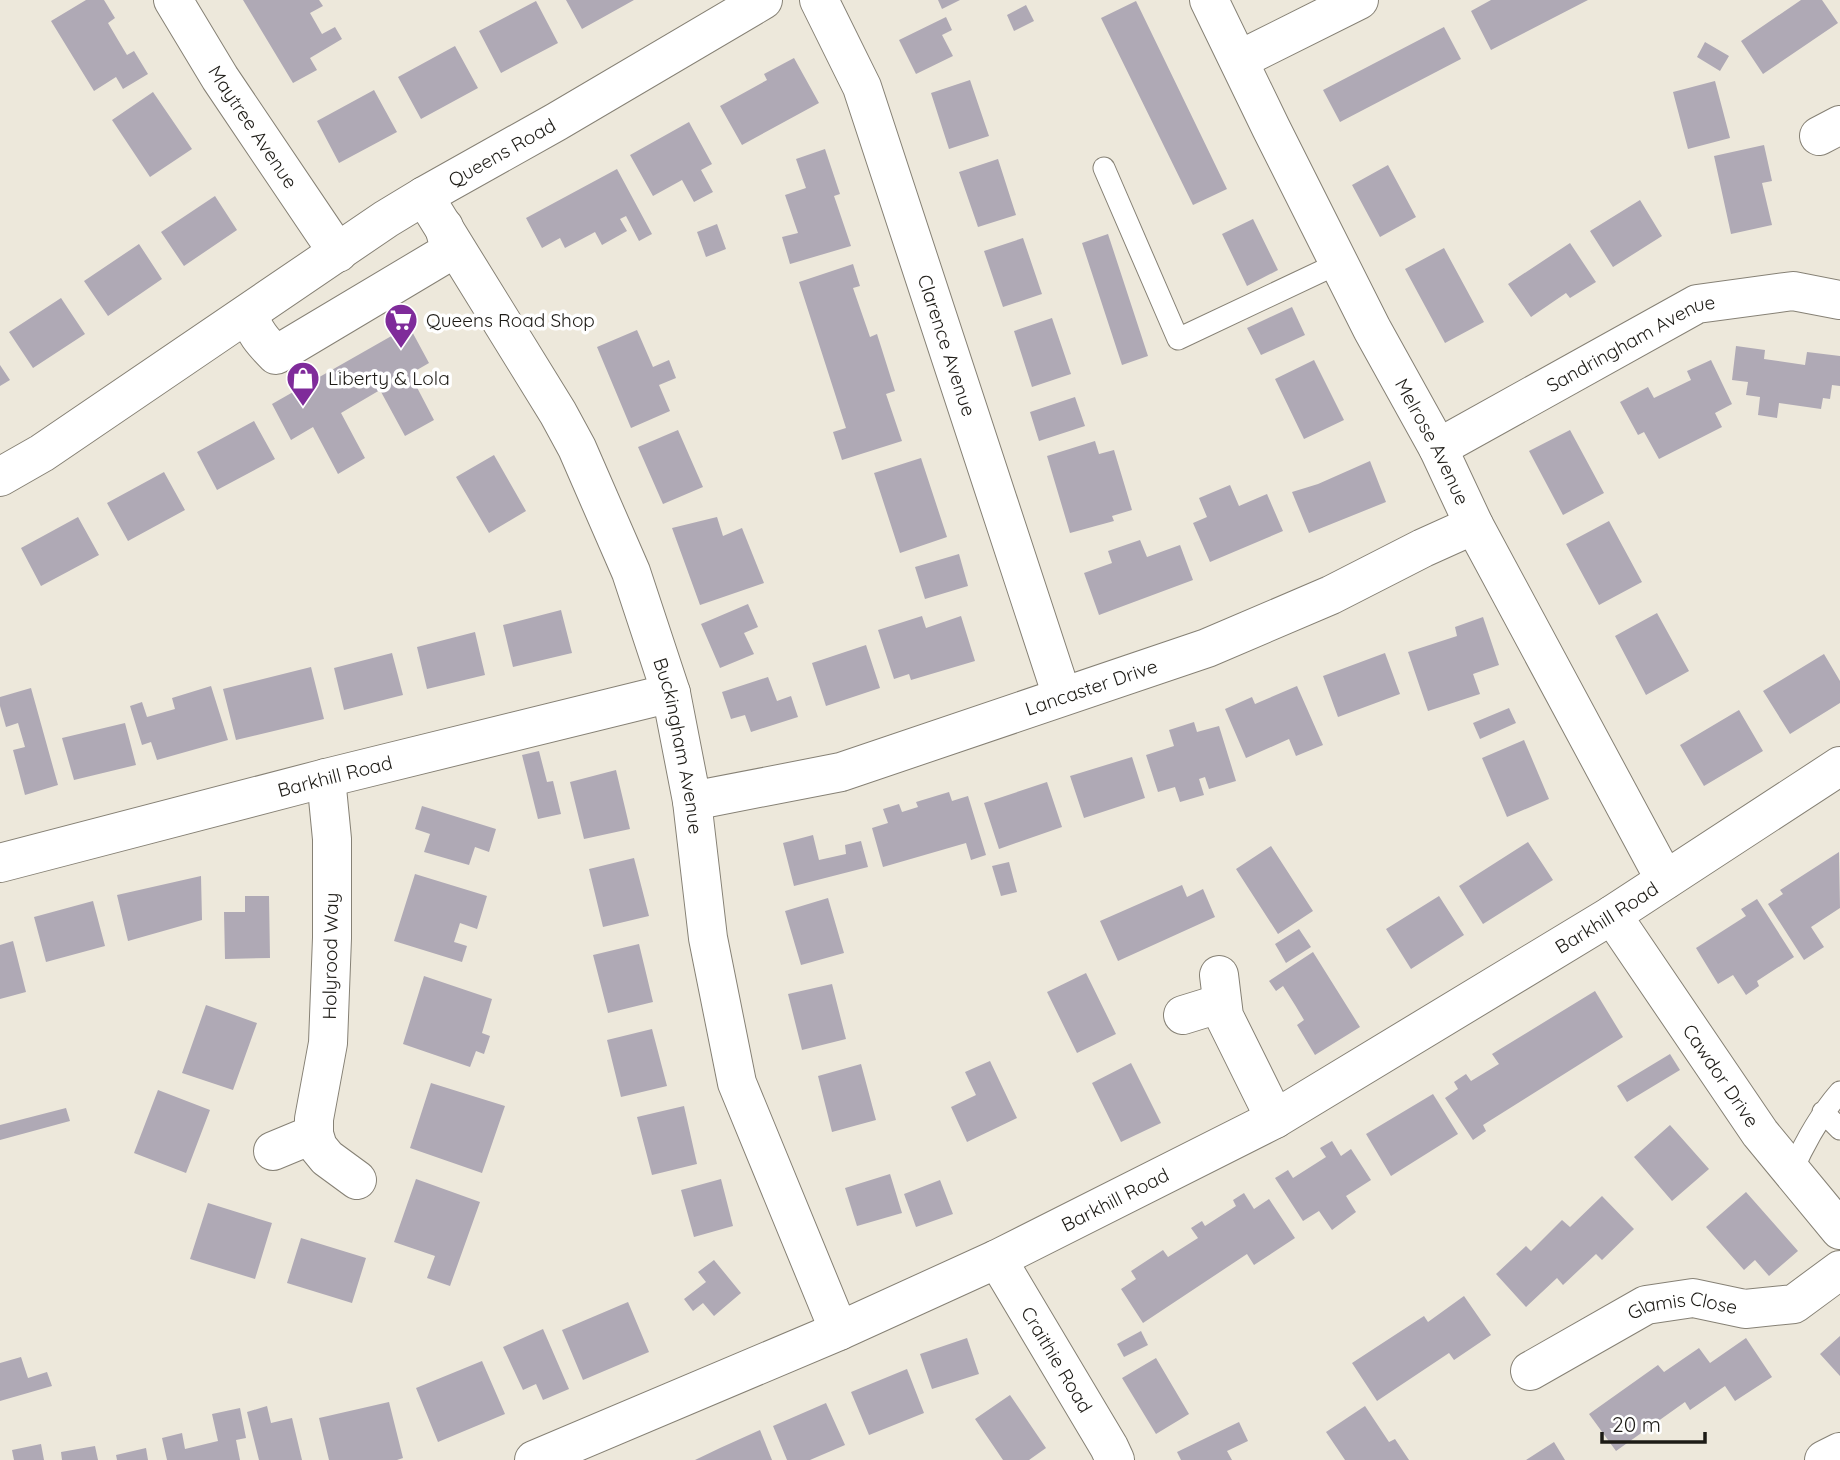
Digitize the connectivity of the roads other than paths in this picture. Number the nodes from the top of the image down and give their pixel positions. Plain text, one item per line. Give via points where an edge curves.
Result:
1 (173, 0) edge
2 (763, 0) edge
3 (818, 0) edge
4 (1209, 0) edge
5 (1359, 0) edge
6 (1239, 60) junction
7 (1104, 168) dead end
8 (424, 195) junction
9 (453, 249) junction
10 (338, 253) junction
11 (1339, 262) junction
12 (1840, 300) edge
13 (249, 313) junction
14 (1438, 448) junction
15 (0, 477) edge
16 (1474, 525) junction
17 (671, 694) junction
18 (1062, 696) junction
19 (1840, 766) edge
20 (326, 778) junction
21 (692, 801) junction
22 (0, 863) edge
23 (1665, 880) junction
24 (1612, 915) junction
25 (1184, 1016) dead end
26 (1840, 1092) edge
27 (1823, 1112) junction
28 (1275, 1119) junction
29 (1840, 1129) edge
30 (314, 1134) junction
31 (273, 1151) dead end
32 (1792, 1171) junction
33 (357, 1180) dead end
34 (1840, 1230) edge
35 (997, 1259) junction
36 (1840, 1270) edge
37 (839, 1331) junction
38 (1530, 1371) dead end
39 (1840, 1452) edge
40 (534, 1460) edge
41 (1115, 1460) edge
42 (1824, 1460) edge

1 - 10 street, Maytree Avenue
2 - 8 street, Queens Road
3 - 18 street, Clarence Avenue via 862,87
4 - 6 street, Melrose Avenue
5 - 6 street
6 - 11 street, Melrose Avenue
7 - 11 lane via 1178,339
8 - 9 street, Buckingham Avenue
8 - 10 street, Queens Road
9 - 13 street via 276,355 251,325
9 - 17 street, Buckingham Avenue via 577,448 631,572
10 - 13 street, Queens Road
11 - 14 street, Melrose Avenue
12 - 14 street, Sandringham Avenue via 1793,291 1697,304
13 - 15 street, Queens Road
14 - 16 street, Melrose Avenue
16 - 18 street, Lancaster Drive via 1331,595 1207,648
16 - 23 street, Melrose Avenue
17 - 20 street, Barkhill Road
17 - 21 street, Buckingham Avenue
18 - 21 street, Lancaster Drive via 841,772
19 - 23 street
20 - 22 street, Barkhill Road
20 - 30 street, Holyrood Way via 332,839 332,939 328,1043
21 - 37 street, Buckingham Avenue via 708,938 737,1083
23 - 24 street, Barkhill Road
24 - 28 street, Barkhill Road
24 - 32 street, Cawdor Drive via 1760,1133
25 - 28 street via 1221,989 1224,1016
26 - 27 lane
27 - 29 lane
27 - 32 lane
28 - 35 street, Barkhill Road
30 - 31 street
30 - 33 street via 327,1158
32 - 34 street, Cawdor Drive
35 - 37 street, Barkhill Road
35 - 41 street, Craithie Road
36 - 38 street, Glamis Close via 1794,1304 1745,1309 1693,1298 1646,1305
37 - 40 street, Barkhill Road
39 - 42 street

